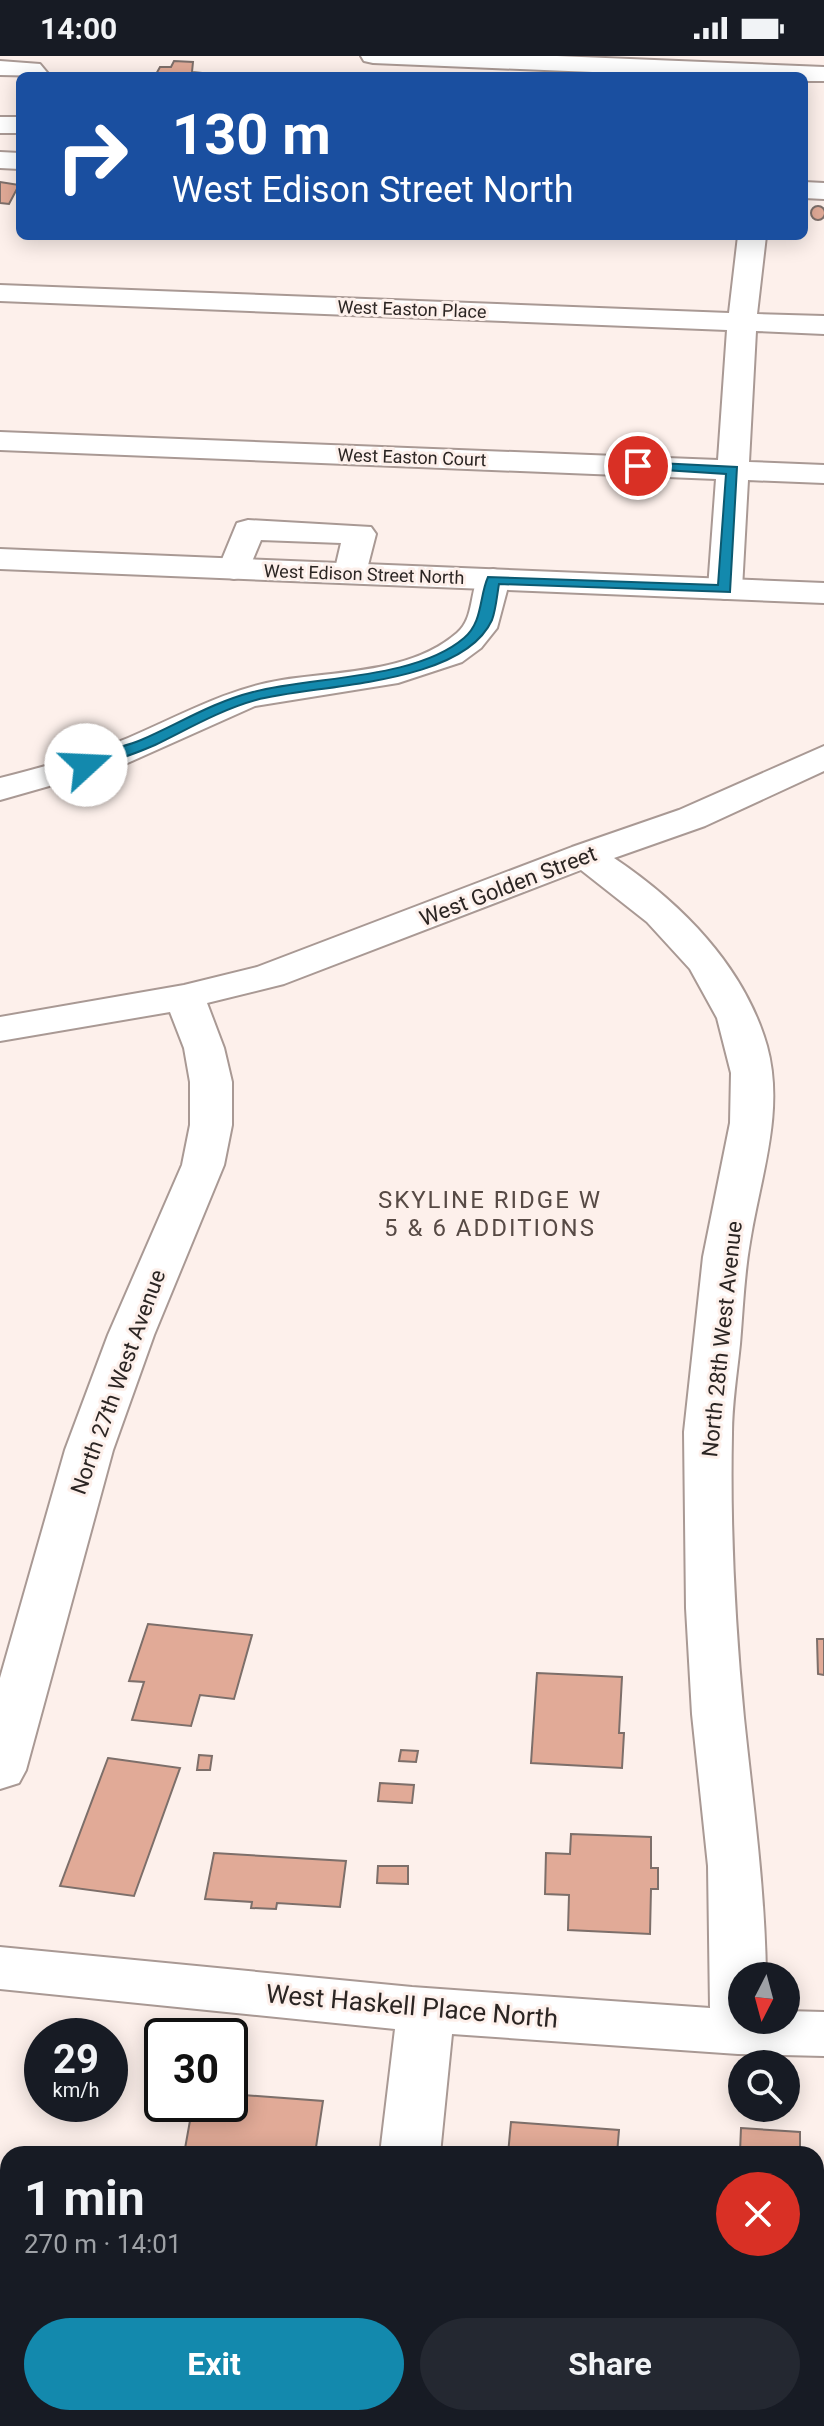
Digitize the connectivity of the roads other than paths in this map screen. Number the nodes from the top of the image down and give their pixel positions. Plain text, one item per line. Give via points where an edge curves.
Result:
1 (373, 56) edge
2 (0, 68) edge
3 (34, 72) edge
4 (774, 72) edge
5 (752, 240) edge
6 (0, 293) edge
7 (742, 322) junction
8 (824, 325) edge
9 (0, 441) edge
10 (43, 443) junction
11 (0, 465) edge
12 (732, 470) junction
13 (824, 474) edge
14 (0, 559) edge
15 (493, 579) junction
16 (725, 589) junction
17 (824, 593) edge
18 (824, 757) edge
19 (0, 789) edge
20 (585, 855) junction
21 (184, 997) junction
22 (0, 1029) edge
23 (0, 1770) edge
24 (737, 1962) edge
25 (0, 1968) edge
26 (426, 2009) junction
27 (728, 2031) edge
28 (800, 2033) edge
29 (824, 2034) edge
30 (411, 2146) edge

1 - 4 street
2 - 3 street
5 - 7 street
6 - 7 street, West Easton Place
7 - 8 street, West Easton Place
7 - 12 street
9 - 10 street, West Easton Court
10 - 11 street via 33,459
10 - 12 street, West Easton Court
12 - 13 street, West Easton Court
12 - 16 street
14 - 15 street, West Edison Street North
15 - 16 street, West Edison Street North
15 - 19 street via 485,619 469,641 433,661 363,680 257,695 86,765
16 - 17 street, West Edison Street North
18 - 20 street, West Golden Street via 692,818
20 - 21 street, West Golden Street via 318,960
20 - 24 street, North 28th West Avenue via 679,931 708,968 734,1012 751,1070 750,1145 727,1245 708,1429 710,1580 736,1886
21 - 22 street, West Golden Street
21 - 23 street, North 27th West Avenue via 211,1082 211,1125 203,1165 89,1450
25 - 26 street, West Haskell Place North
26 - 27 street, West Haskell Place North
26 - 30 street
28 - 29 street, West Haskell Place North

